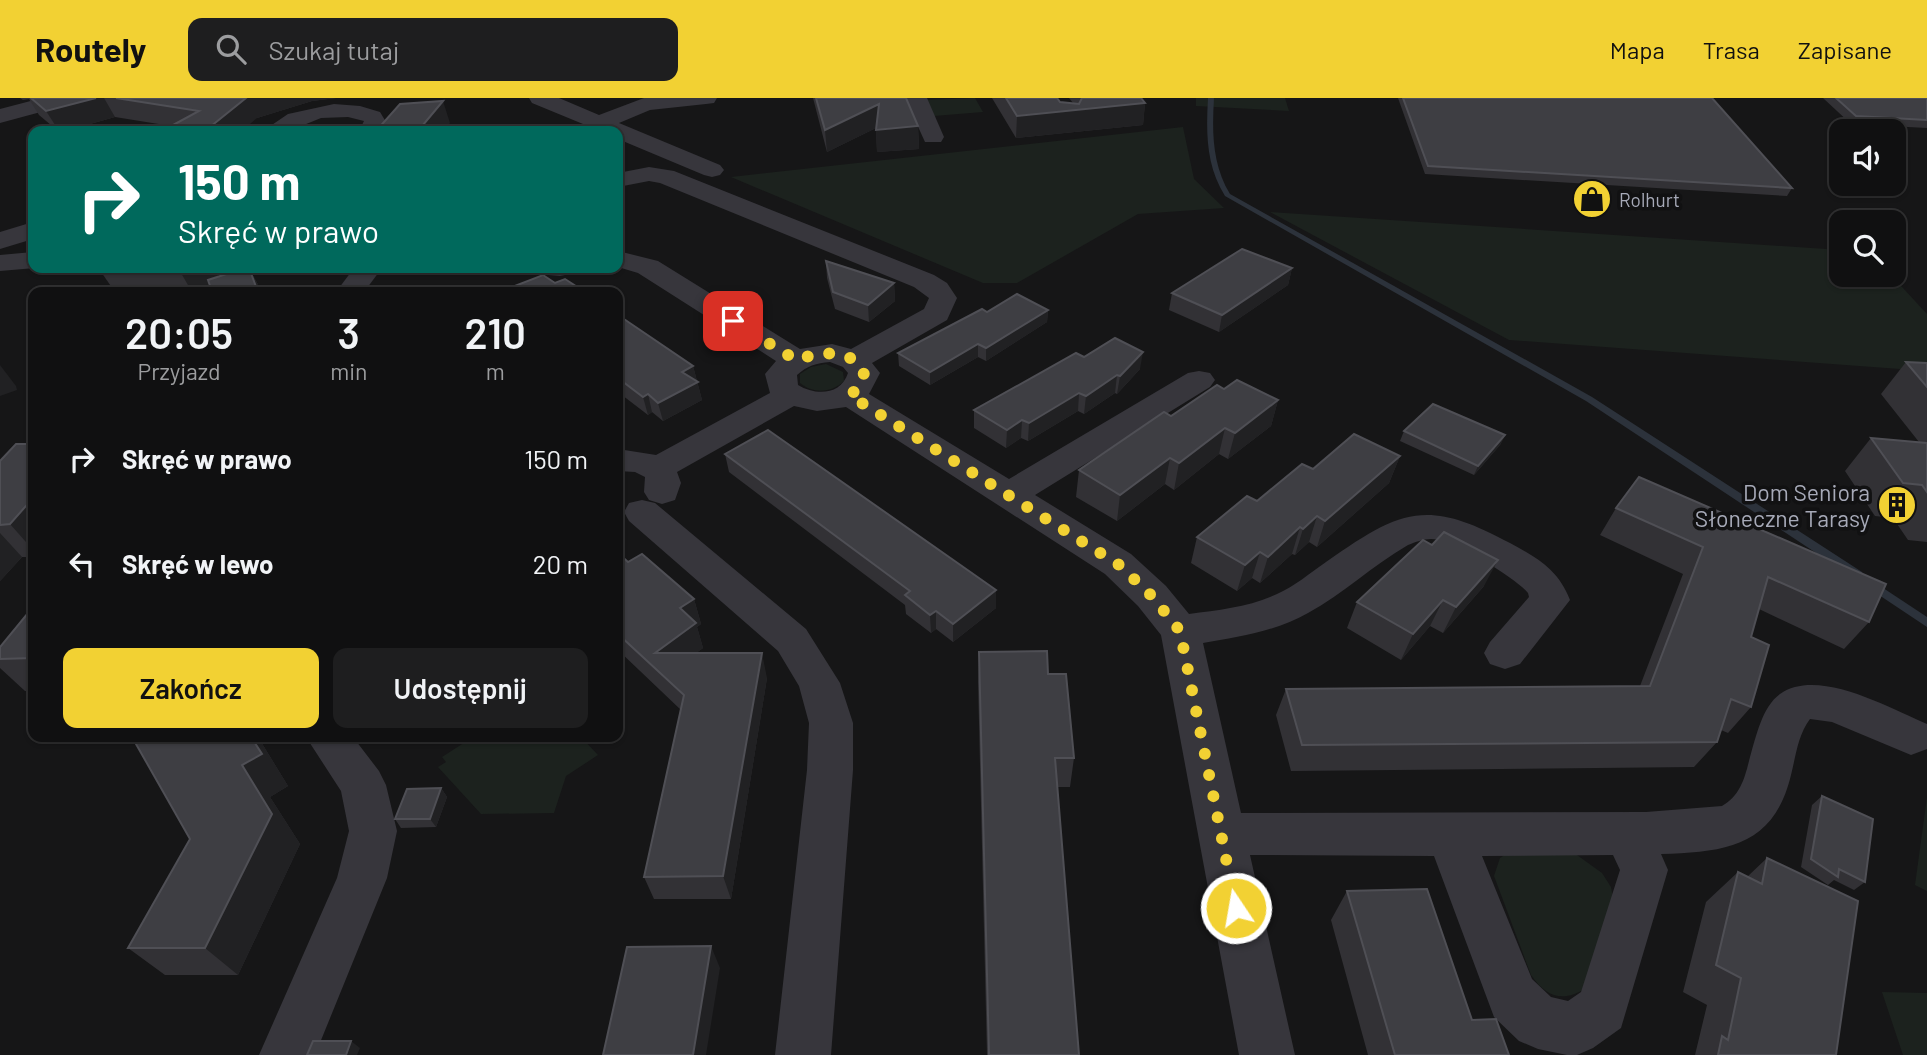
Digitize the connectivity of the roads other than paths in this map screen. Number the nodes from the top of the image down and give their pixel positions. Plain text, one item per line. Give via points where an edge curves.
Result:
1 (66, 98) edge
2 (540, 98) edge
3 (706, 98) edge
4 (916, 98) edge
5 (0, 116) edge
6 (601, 122) junction
7 (284, 126) edge
8 (373, 126) edge
9 (610, 126) edge
10 (623, 131) edge
11 (933, 137) dead end
12 (623, 179) edge
13 (694, 188) junction
14 (9, 245) edge
15 (28, 257) edge
16 (623, 260) edge
17 (796, 360) junction
18 (851, 378) junction
19 (1199, 380) dead end
20 (790, 395) junction
21 (623, 460) edge
22 (657, 469) junction
23 (1009, 495) junction
24 (630, 516) edge
25 (1180, 631) junction
26 (1505, 653) dead end
27 (1911, 737) dead end
28 (332, 742) edge
29 (1627, 833) junction
30 (1221, 834) junction
31 (1450, 835) junction
32 (287, 1055) edge
33 (803, 1055) edge
34 (1267, 1055) edge

1 - 5 street
2 - 6 street
3 - 6 street via 646,104
4 - 11 street
6 - 9 street
7 - 8 street via 301,117 338,110 372,117
10 - 13 street via 723,174
12 - 13 street via 665,176
13 - 18 street via 937,289 943,298 937,314
14 - 15 street
16 - 17 street via 648,267
17 - 18 street via 832,354
17 - 20 street via 781,374 783,389
18 - 20 street via 838,400 812,402
18 - 23 street
19 - 23 street
20 - 22 street
21 - 22 street via 634,459
22 - 24 street via 663,476 661,495
23 - 25 street via 1118,564
24 - 33 street via 792,640 819,683 831,723 830,770
25 - 26 street via 1264,615 1293,604 1395,535 1428,526 1460,534 1532,573 1546,586 1550,600
25 - 30 street
27 - 29 street via 1839,707 1811,701 1793,708 1782,722 1764,795 1738,822 1713,829
28 - 32 street via 363,785 373,831 362,878
29 - 31 street
29 - 31 street via 1644,870 1602,1009 1574,1030 1538,1022 1513,998
30 - 31 street
30 - 34 street

